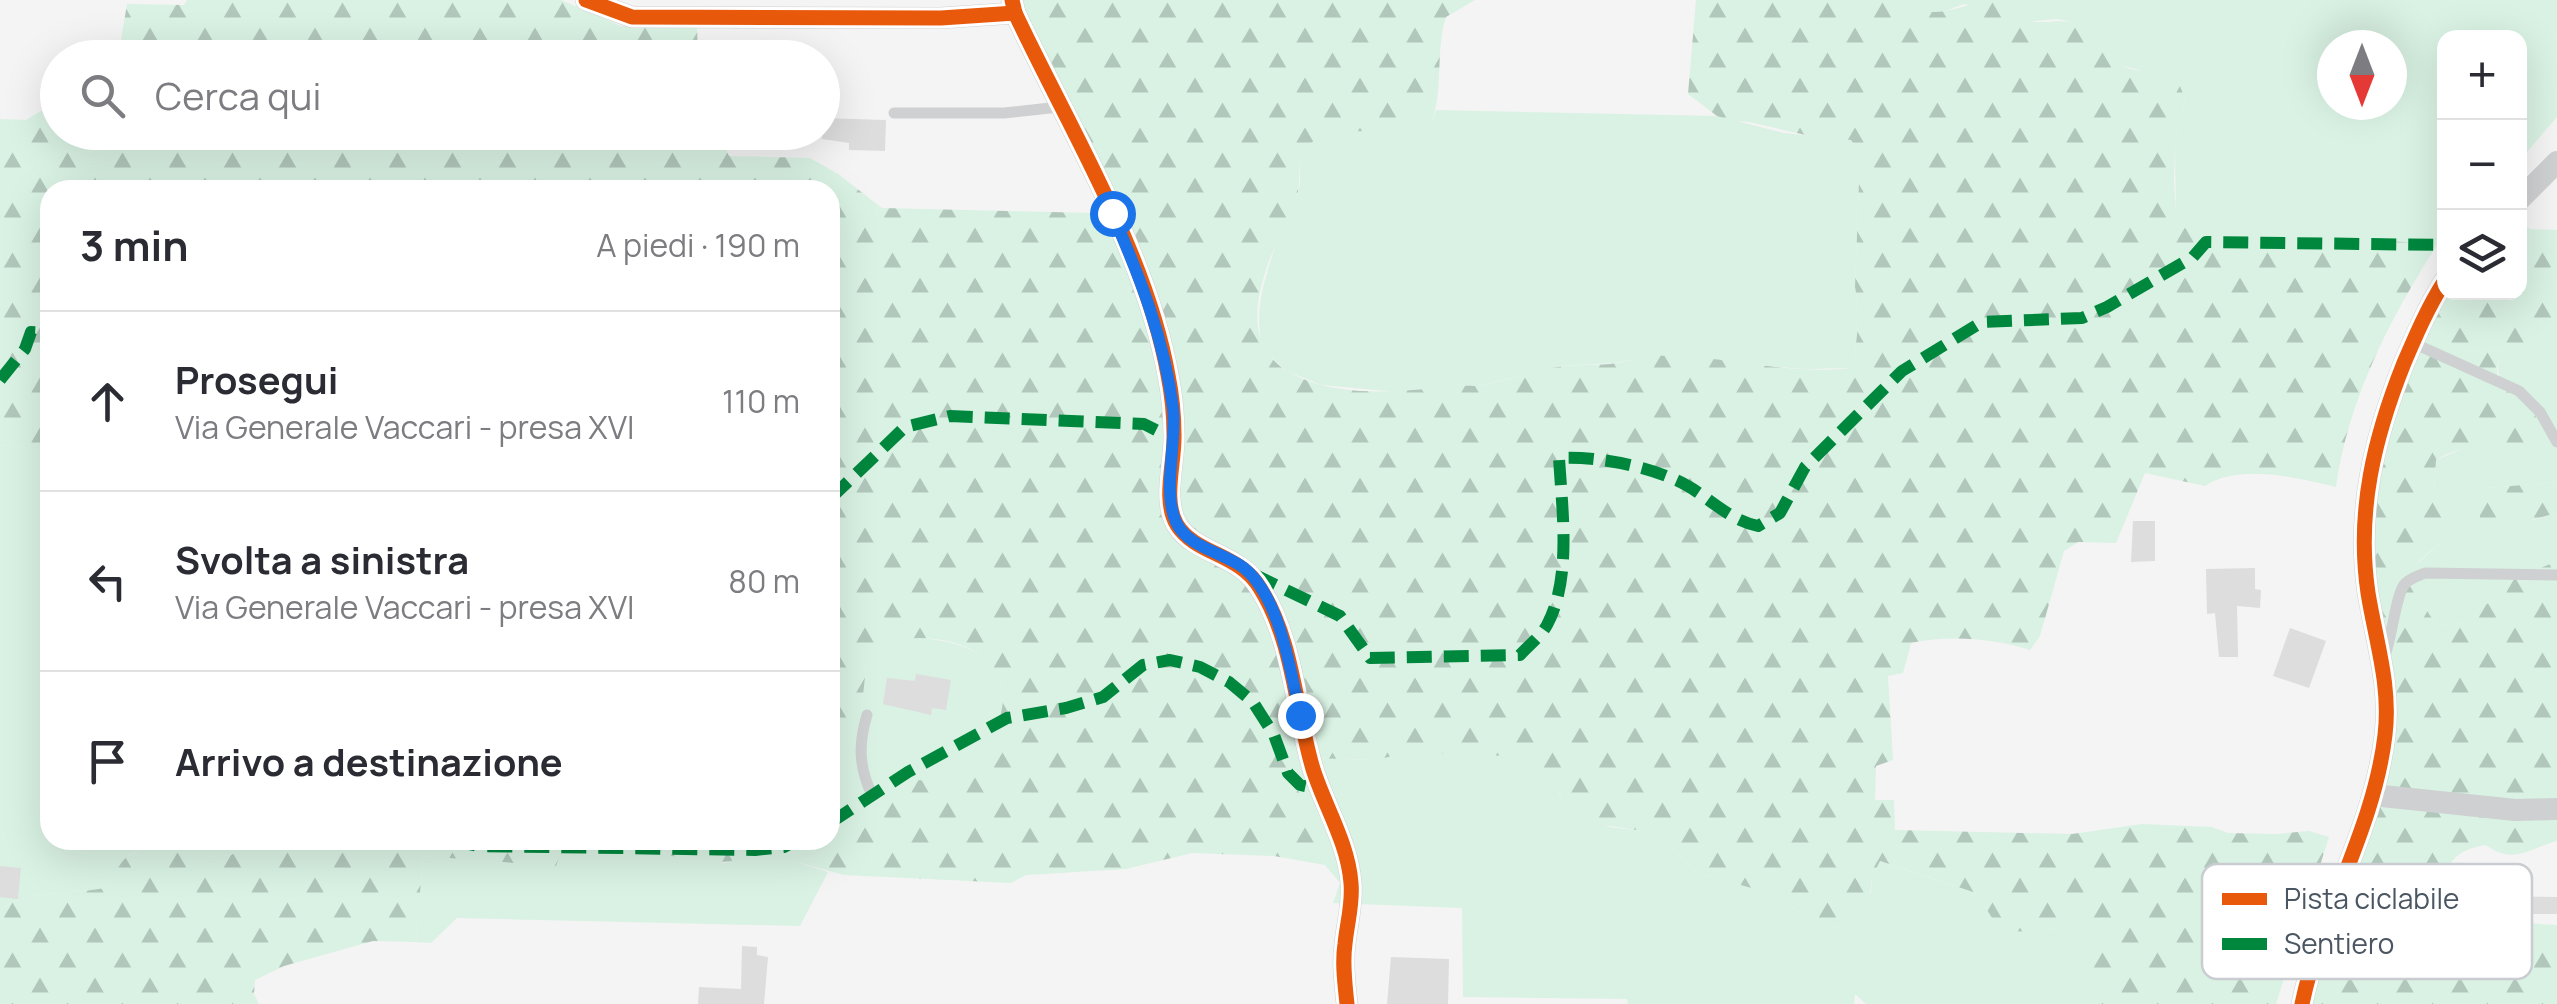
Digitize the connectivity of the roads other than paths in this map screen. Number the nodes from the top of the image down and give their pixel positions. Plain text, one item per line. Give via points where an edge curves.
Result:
1 (586, 0) edge
2 (1014, 6) edge
3 (1059, 107) junction
4 (894, 112) dead end
5 (2557, 162) edge
6 (2527, 191) edge
7 (2437, 296) edge
8 (2413, 343) junction
9 (2557, 442) edge
10 (2557, 575) edge
11 (2382, 662) junction
12 (867, 715) dead end
13 (2372, 795) junction
14 (872, 796) dead end
15 (2557, 810) edge
16 (2349, 864) edge
17 (2310, 979) edge
18 (1347, 1004) edge
19 (2302, 1004) edge

1 - 2 street via 632,16 941,18
2 - 3 street
3 - 4 lane
3 - 18 street via 1148,295 1174,414 1170,500 1176,524 1248,572 1287,650 1311,761 1351,883
5 - 6 street
7 - 8 street
8 - 9 lane via 2520,391
8 - 11 street via 2380,424 2365,511 2362,546
10 - 11 lane via 2426,573 2409,580
11 - 13 street via 2385,740
12 - 14 lane via 859,742
13 - 15 street
13 - 16 street
17 - 19 street

